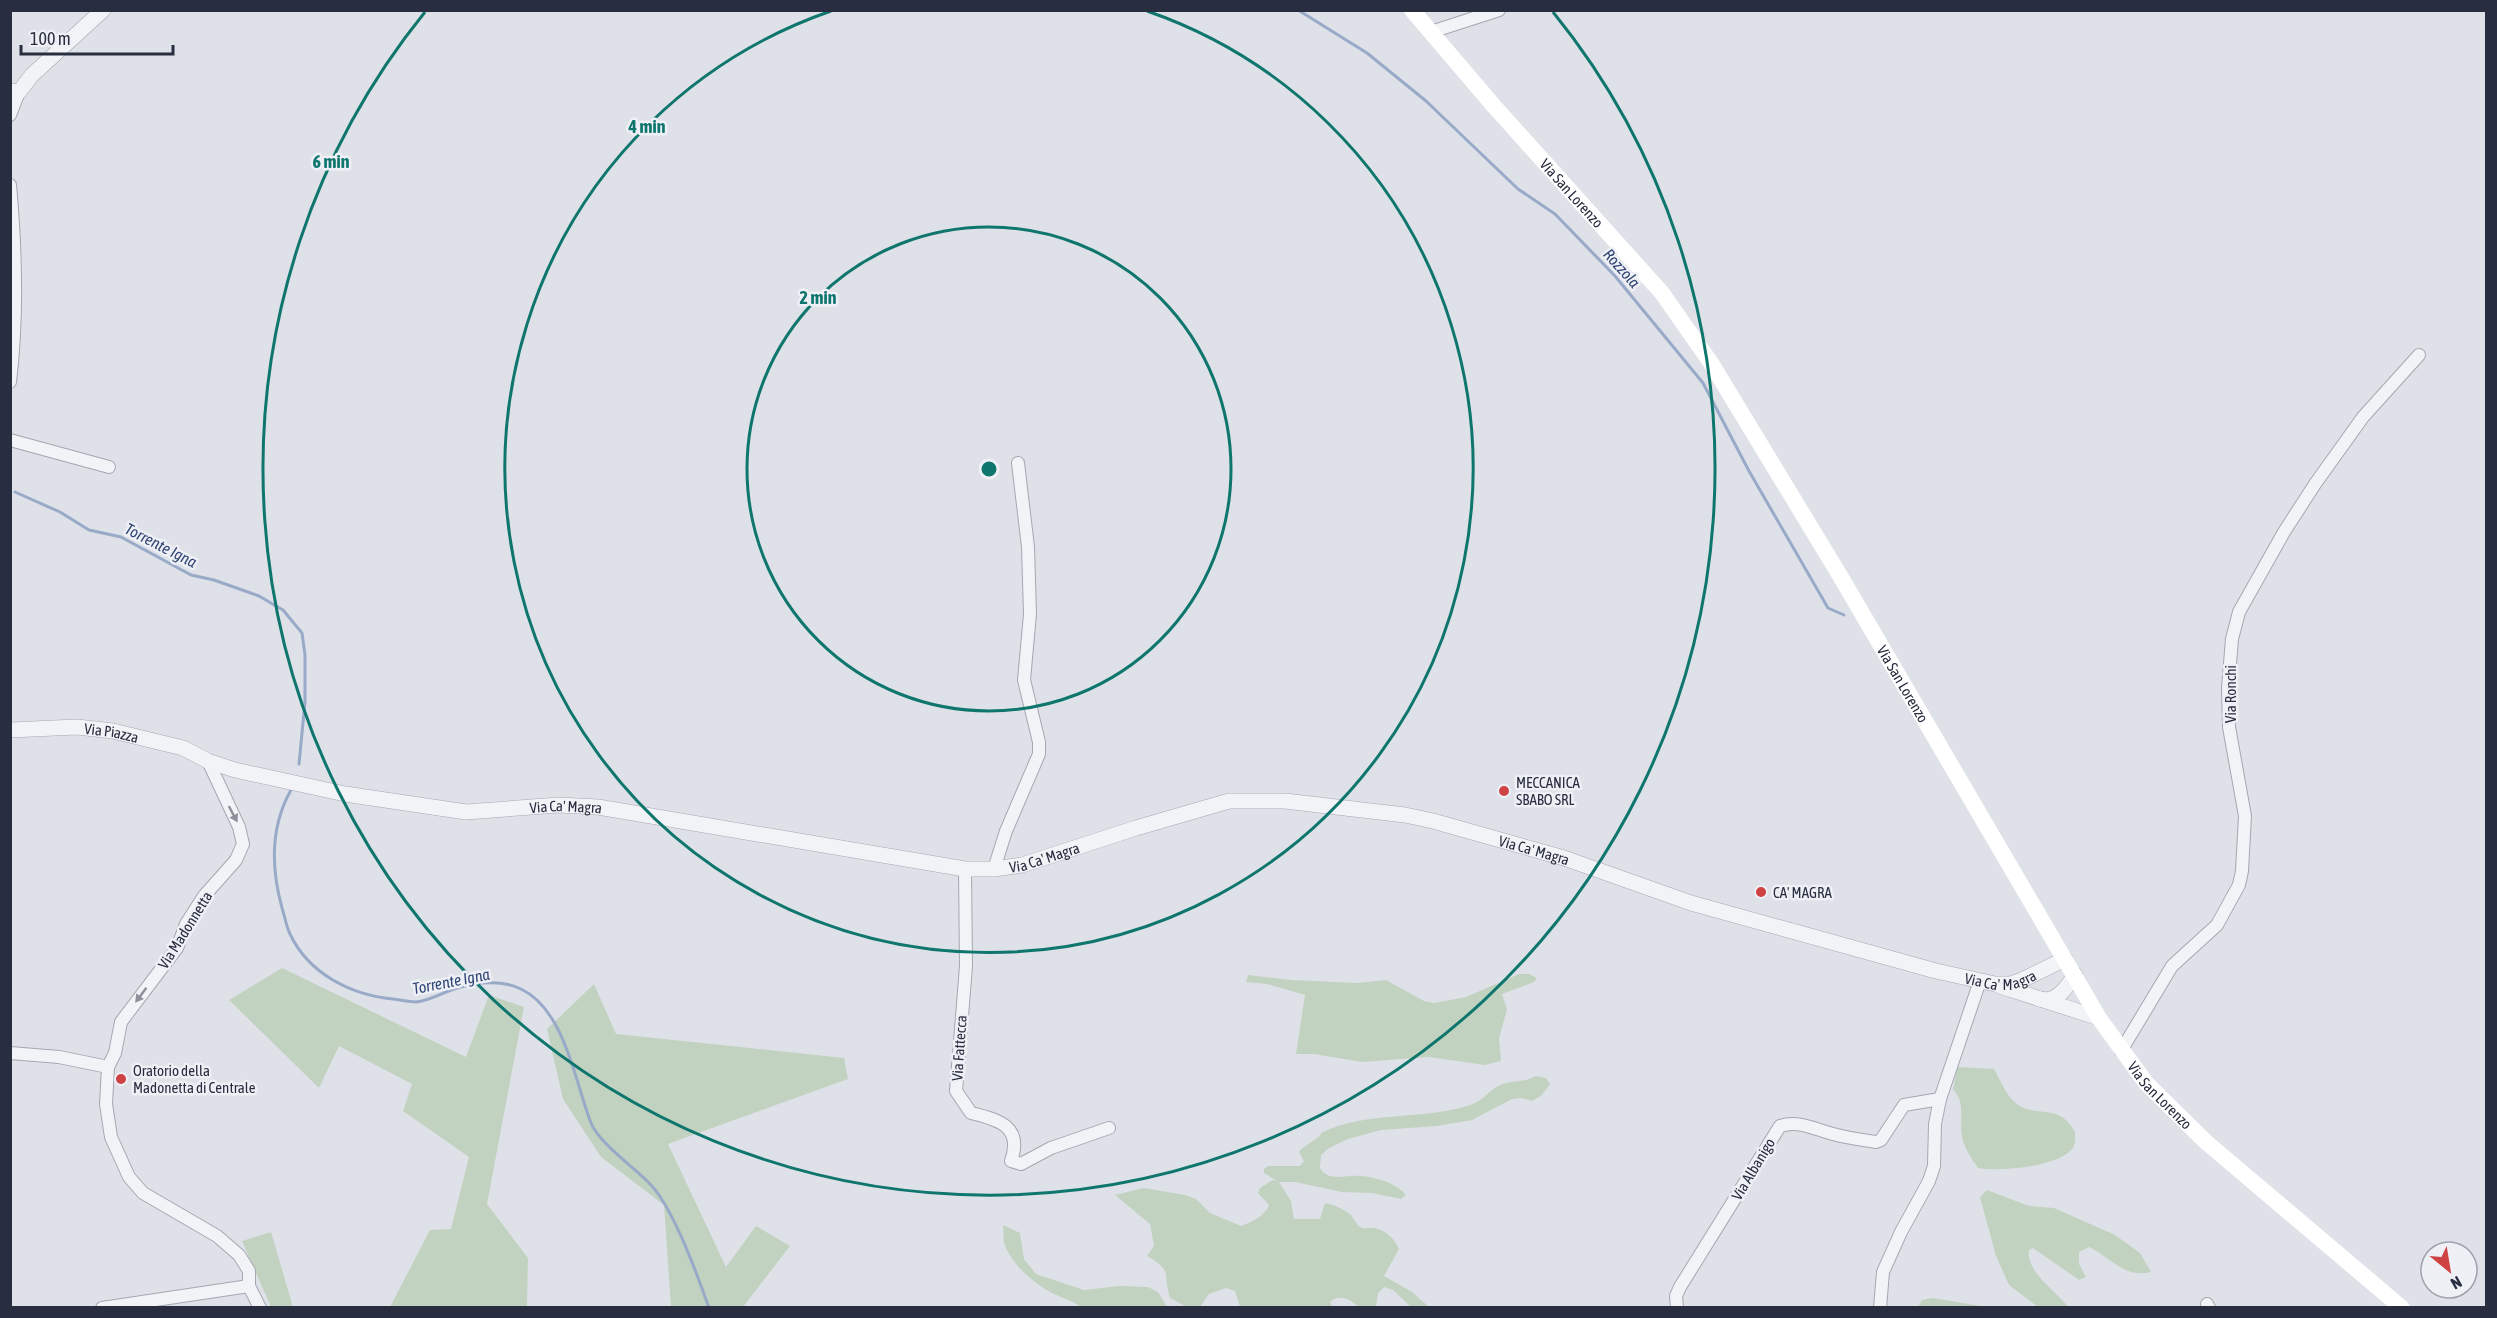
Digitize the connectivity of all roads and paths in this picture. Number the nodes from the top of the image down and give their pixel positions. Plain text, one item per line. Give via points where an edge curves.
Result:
1 (103, 10) edge
2 (1412, 10) edge
3 (1498, 10) edge
4 (1431, 32) junction
5 (15, 91) edge
6 (10, 115) edge
7 (10, 185) edge
8 (2419, 355) dead end
9 (10, 382) edge
10 (10, 440) edge
11 (1018, 463) dead end
12 (109, 467) dead end
13 (10, 730) edge
14 (208, 761) junction
15 (965, 869) junction
16 (994, 869) junction
17 (2065, 959) junction
18 (2074, 975) junction
19 (1987, 983) junction
20 (2034, 998) junction
21 (2099, 1018) junction
22 (2121, 1052) junction
23 (10, 1053) edge
24 (108, 1067) junction
25 (1940, 1099) junction
26 (1108, 1128) dead end
27 (249, 1286) junction
28 (102, 1308) edge
29 (260, 1308) edge
30 (1677, 1308) edge
31 (1880, 1308) edge
32 (2402, 1308) edge

1 - 5 street
2 - 4 main road, Via San Lorenzo
3 - 4 street
4 - 17 main road, Via San Lorenzo via 1662,293 1712,363
5 - 6 street
7 - 9 street via 16,274
8 - 22 street, Via Ronchi via 2363,417 2314,484 2239,612 2232,639 2228,688 2229,727 2245,816 2239,885 2217,925 2172,966
10 - 12 street
11 - 16 street, Via Ca' Magra via 1028,547 1030,614 1024,680 1039,754
13 - 14 street, Via Piazza via 77,727 113,731 183,748
14 - 15 street, Via Ca' Magra via 345,794 466,812 558,805 598,807
14 -> 24 street, Via Madonnetta via 243,844 236,860 204,896 186,924 177,948 121,1022
15 - 16 street, Via Ca' Magra
15 - 26 street, Via Fattecca via 966,966 956,1091 971,1113 1007,1126 1015,1136 1011,1161 1021,1164 1051,1148
16 - 19 street, Via Ca' Magra via 1022,865 1202,807 1229,801 1285,801 1433,821 1563,858 1691,903
17 - 18 main road, Via San Lorenzo
17 - 19 street, Via Ca' Magra via 2010,984
18 - 20 street, Via Ca' Magra via 2058,996 2045,1001
18 - 21 main road, Via San Lorenzo
19 - 20 street
19 - 25 street
20 - 21 street
21 - 22 main road, Via San Lorenzo
22 - 32 main road, Via San Lorenzo via 2146,1083 2206,1142
23 - 24 street via 60,1057
24 - 27 street, Via Madonnetta via 106,1104 111,1137 129,1177 150,1197 217,1236 239,1255 249,1271
25 - 30 street, Via Albanigo via 1904,1105 1876,1142 1804,1124 1780,1126 1680,1287
25 - 31 street via 1934,1166 1883,1272
27 - 28 street
27 - 29 street, Via Madonnetta

